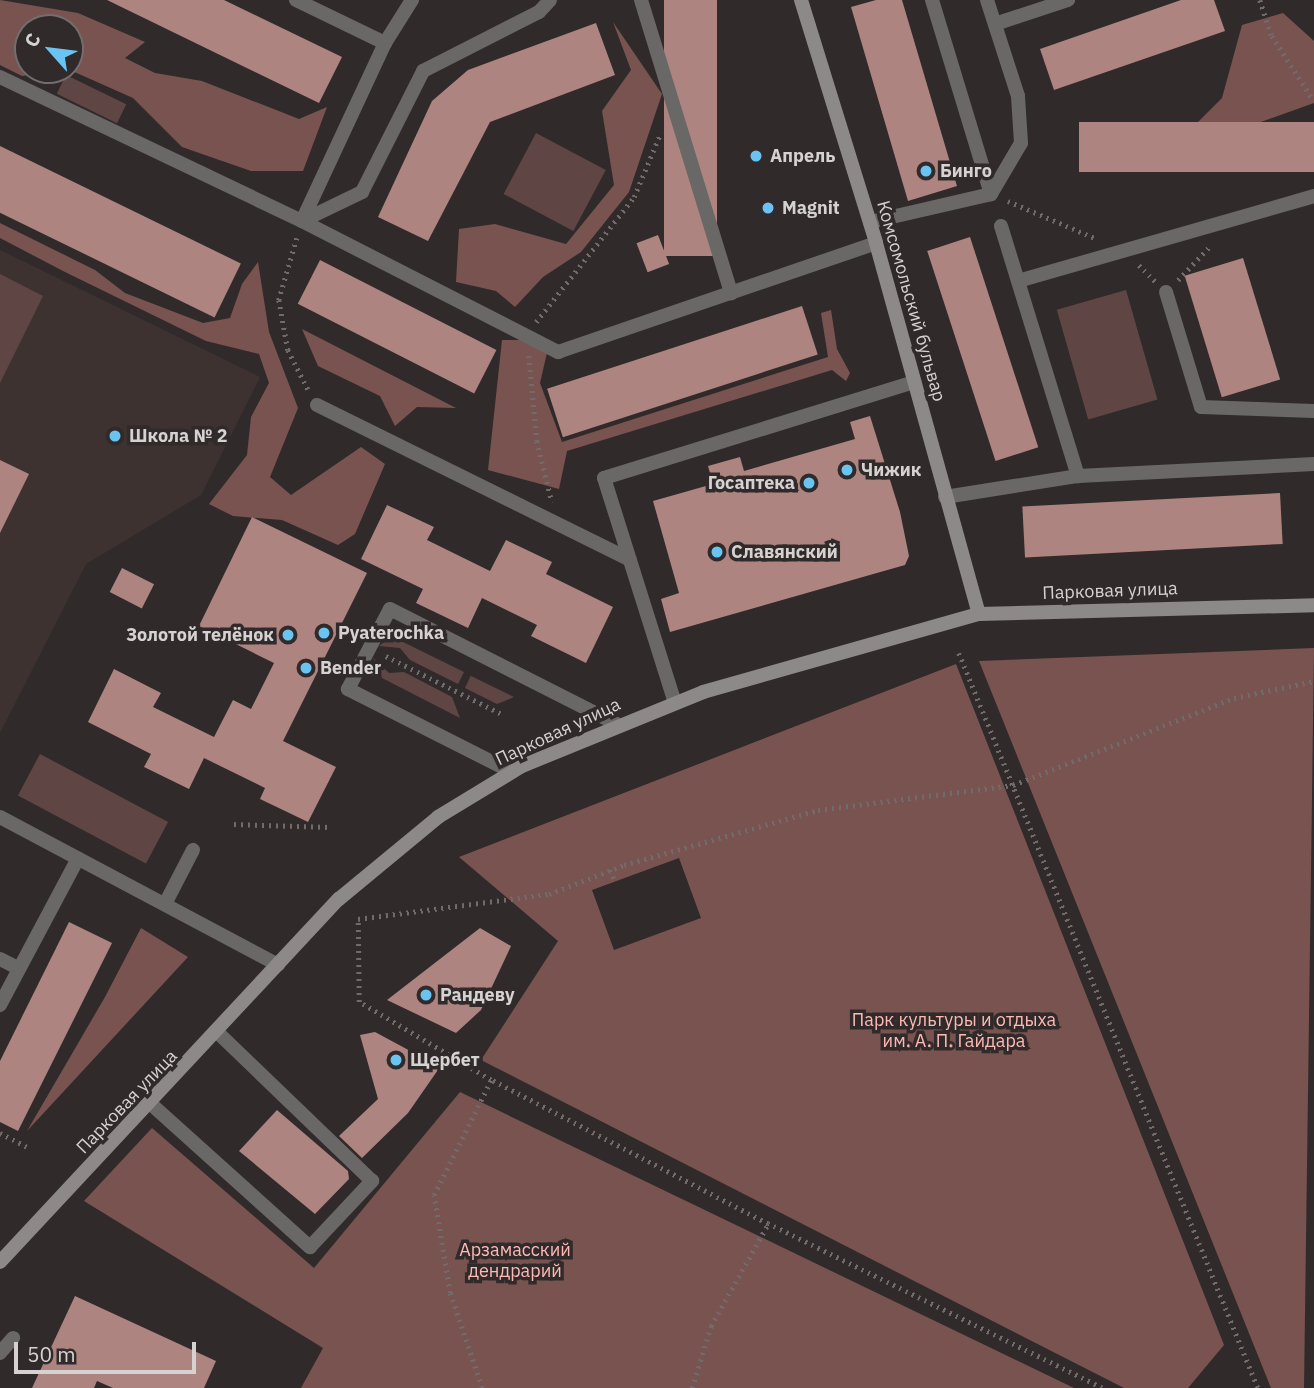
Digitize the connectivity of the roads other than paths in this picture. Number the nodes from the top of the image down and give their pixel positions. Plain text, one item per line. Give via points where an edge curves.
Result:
1 (296, 0) edge
2 (412, 0) edge
3 (550, 0) edge
4 (641, 0) edge
5 (801, 0) edge
6 (932, 0) edge
7 (987, 0) edge
8 (1068, 0) edge
9 (995, 24) junction
10 (384, 43) junction
11 (0, 78) edge
12 (991, 194) junction
13 (1314, 196) edge
14 (302, 221) junction
15 (870, 222) junction
16 (1001, 226) dead end
17 (876, 243) junction
18 (1018, 281) junction
19 (1166, 292) road end
20 (731, 293) junction
21 (914, 382) junction
22 (317, 405) road end
23 (1314, 411) edge
24 (1314, 464) edge
25 (1078, 476) junction
26 (945, 497) junction
27 (630, 560) junction
28 (1314, 605) edge
29 (979, 614) junction
30 (675, 703) junction
31 (619, 724) junction
32 (512, 772) junction
33 (0, 817) edge
34 (193, 850) dead end
35 (78, 858) junction
36 (165, 904) junction
37 (0, 959) edge
38 (278, 965) junction
39 (18, 968) junction
40 (0, 1005) edge
41 (219, 1034) junction
42 (151, 1104) junction
43 (0, 1262) edge
44 (13, 1338) dead end
45 (0, 1353) edge

1 - 10 lane
2 - 10 lane
3 - 14 lane via 539,12 424,71 362,192
4 - 20 lane
5 - 15 street, Комсомольский бульвар
6 - 12 lane
7 - 9 lane
8 - 9 lane
9 - 12 lane via 1018,96 1021,144
10 - 14 lane
11 - 14 lane
12 - 15 lane
13 - 18 lane
14 - 20 lane via 558,352
15 - 17 street, Комсомольский бульвар
16 - 18 lane
17 - 20 lane
17 - 21 street, Комсомольский бульвар
18 - 25 lane
19 - 23 lane via 1201,407
21 - 26 street, Комсомольский бульвар
21 - 27 lane via 604,478
22 - 27 lane
24 - 25 lane
25 - 26 lane
26 - 29 street, Комсомольский бульвар
27 - 30 lane
28 - 29 street, Парковая улица
29 - 30 street, Парковая улица
30 - 31 street, Парковая улица
31 - 32 street, Парковая улица
31 - 32 lane via 390,609 348,689
32 - 38 street, Парковая улица via 401,845 339,899
33 - 35 lane
34 - 36 lane
35 - 36 lane
35 - 39 lane
36 - 38 lane
37 - 39 lane
38 - 41 street, Парковая улица
39 - 40 lane
41 - 42 street, Парковая улица
41 - 42 lane via 372,1181 310,1247
42 - 43 street, Парковая улица
44 - 45 lane

